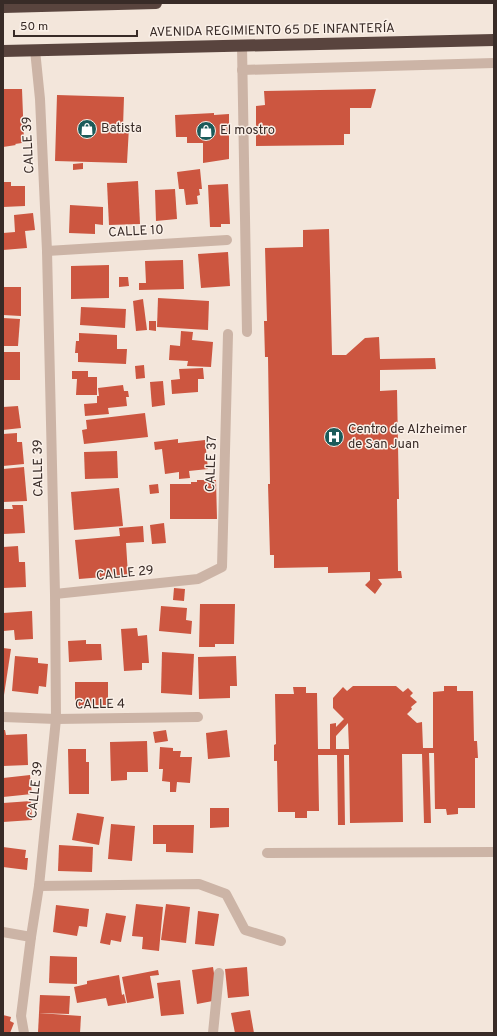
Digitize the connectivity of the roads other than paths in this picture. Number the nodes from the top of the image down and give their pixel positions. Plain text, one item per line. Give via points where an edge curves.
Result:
1 (156, 3) edge
2 (3, 7) edge
3 (494, 40) edge
4 (242, 46) junction
5 (35, 50) junction
6 (3, 51) edge
7 (494, 63) edge
8 (242, 70) junction
9 (227, 240) dead end
10 (47, 251) junction
11 (247, 332) dead end
12 (228, 334) dead end
13 (198, 579) joint
14 (55, 594) junction
15 (3, 717) edge
16 (198, 717) dead end
17 (56, 719) junction
18 (494, 852) edge
19 (267, 853) dead end
20 (39, 886) junction
21 (3, 932) edge
22 (31, 937) junction
23 (281, 941) dead end
24 (219, 973) dead end
25 (24, 1033) edge
26 (212, 1033) edge

1 - 2 highway
3 - 4 highway, AVENIDA REGIMIENTO 65 DE INFANTERÍA
4 - 5 highway, AVENIDA REGIMIENTO 65 DE INFANTERÍA
4 - 8 street
5 - 6 highway, AVENIDA REGIMIENTO 65 DE INFANTERÍA
5 - 10 street, CALLE 39 via 40,99
7 - 8 street
8 - 11 street
9 - 10 street, CALLE 10
10 - 14 street, CALLE 39
12 - 13 street, CALLE 37 via 222,567
13 - 14 street, CALLE 29
14 - 17 street, CALLE 39
15 - 17 street, CALLE 4
16 - 17 street, CALLE 4
17 - 20 street, CALLE 39
18 - 19 street
20 - 22 street, CALLE 39
20 - 23 street via 199,884 226,894 245,930
21 - 22 street
22 - 25 street, CALLE 39 via 21,1016
24 - 26 street

